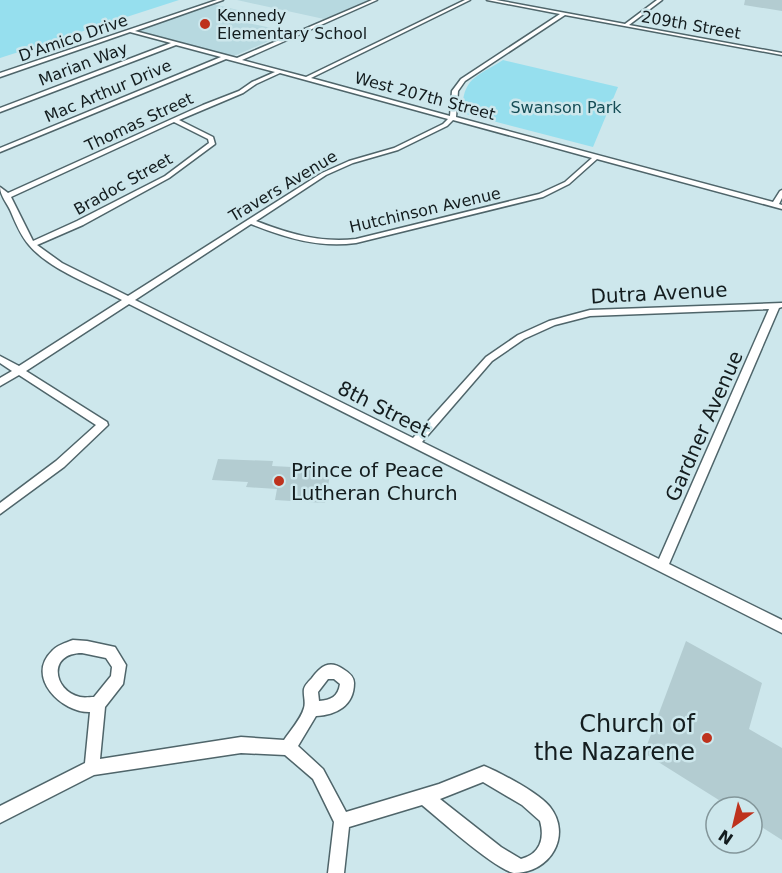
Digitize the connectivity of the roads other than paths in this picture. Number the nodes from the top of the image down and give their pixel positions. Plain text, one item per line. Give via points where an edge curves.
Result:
1 (221, 0) edge
2 (375, 0) edge
3 (468, 0) edge
4 (489, 0) edge
5 (660, 0) edge
6 (533, 3) dead end
7 (527, 7) junction
8 (564, 14) junction
9 (626, 25) junction
10 (130, 31) junction
11 (176, 43) junction
12 (782, 54) edge
13 (226, 57) junction
14 (237, 60) junction
15 (280, 71) junction
16 (0, 75) edge
17 (308, 78) junction
18 (0, 110) edge
19 (453, 117) junction
20 (174, 120) junction
21 (0, 150) edge
22 (597, 156) junction
23 (0, 189) edge
24 (782, 192) edge
25 (8, 196) junction
26 (778, 206) edge
27 (249, 222) junction
28 (32, 244) junction
29 (128, 300) junction
30 (779, 305) edge
31 (0, 359) edge
32 (19, 371) junction
33 (0, 383) edge
34 (414, 444) junction
35 (0, 509) edge
36 (662, 566) junction
37 (782, 627) edge
38 (98, 704) junction
39 (312, 709) dead end
40 (288, 748) junction
41 (92, 768) junction
42 (424, 797) junction
43 (0, 816) edge
44 (342, 822) junction
45 (336, 873) edge

1 - 10 street, D'Amico Drive
2 - 14 street
3 - 17 street
4 - 7 street, 209th Street
5 - 9 street
6 - 7 street
7 - 8 street, 209th Street
8 - 9 street, 209th Street
8 - 19 street via 463,81 455,91
9 - 12 street, 209th Street
10 - 11 street, West 207th Street
10 - 16 street, D'Amico Drive
11 - 13 street, West 207th Street
11 - 18 street, Marian Way
13 - 14 street, West 207th Street
13 - 21 street, Mac Arthur Drive
14 - 15 street, West 207th Street
15 - 17 street, West 207th Street
15 - 20 street, Thomas Street
17 - 19 street, West 207th Street
19 - 22 street, West 207th Street
19 - 27 street, Travers Avenue via 404,146 332,169
20 - 25 street, Thomas Street
20 - 28 street, Bradoc Street via 211,138 212,144 167,177
22 - 26 street, West 207th Street
22 - 27 street, Hutchinson Avenue via 567,183 541,196 356,241 305,241
23 - 25 street, 8th Street
24 - 26 street
25 - 28 street, 8th Street
27 - 29 street, Travers Avenue
28 - 29 street, 8th Street via 52,261
29 - 32 street, Travers Avenue
29 - 34 street, 8th Street
30 - 34 street, Dutra Avenue via 590,313 552,323 521,337 489,359
30 - 36 street, Gardner Avenue
31 - 32 street
32 - 33 street, Travers Avenue
32 - 35 street via 103,425 60,464
34 - 36 street, 8th Street
36 - 37 street, 8th Street
38 - 38 street via 118,680 119,665 110,652 82,646 56,657 49,670 51,682 63,696 77,704
38 - 41 street
39 - 40 street
40 - 41 street via 241,745
40 - 44 street via 318,774
41 - 43 street
42 - 42 street via 484,774 545,813 551,832 546,854 539,862 520,867 495,853
42 - 44 street
44 - 45 street

